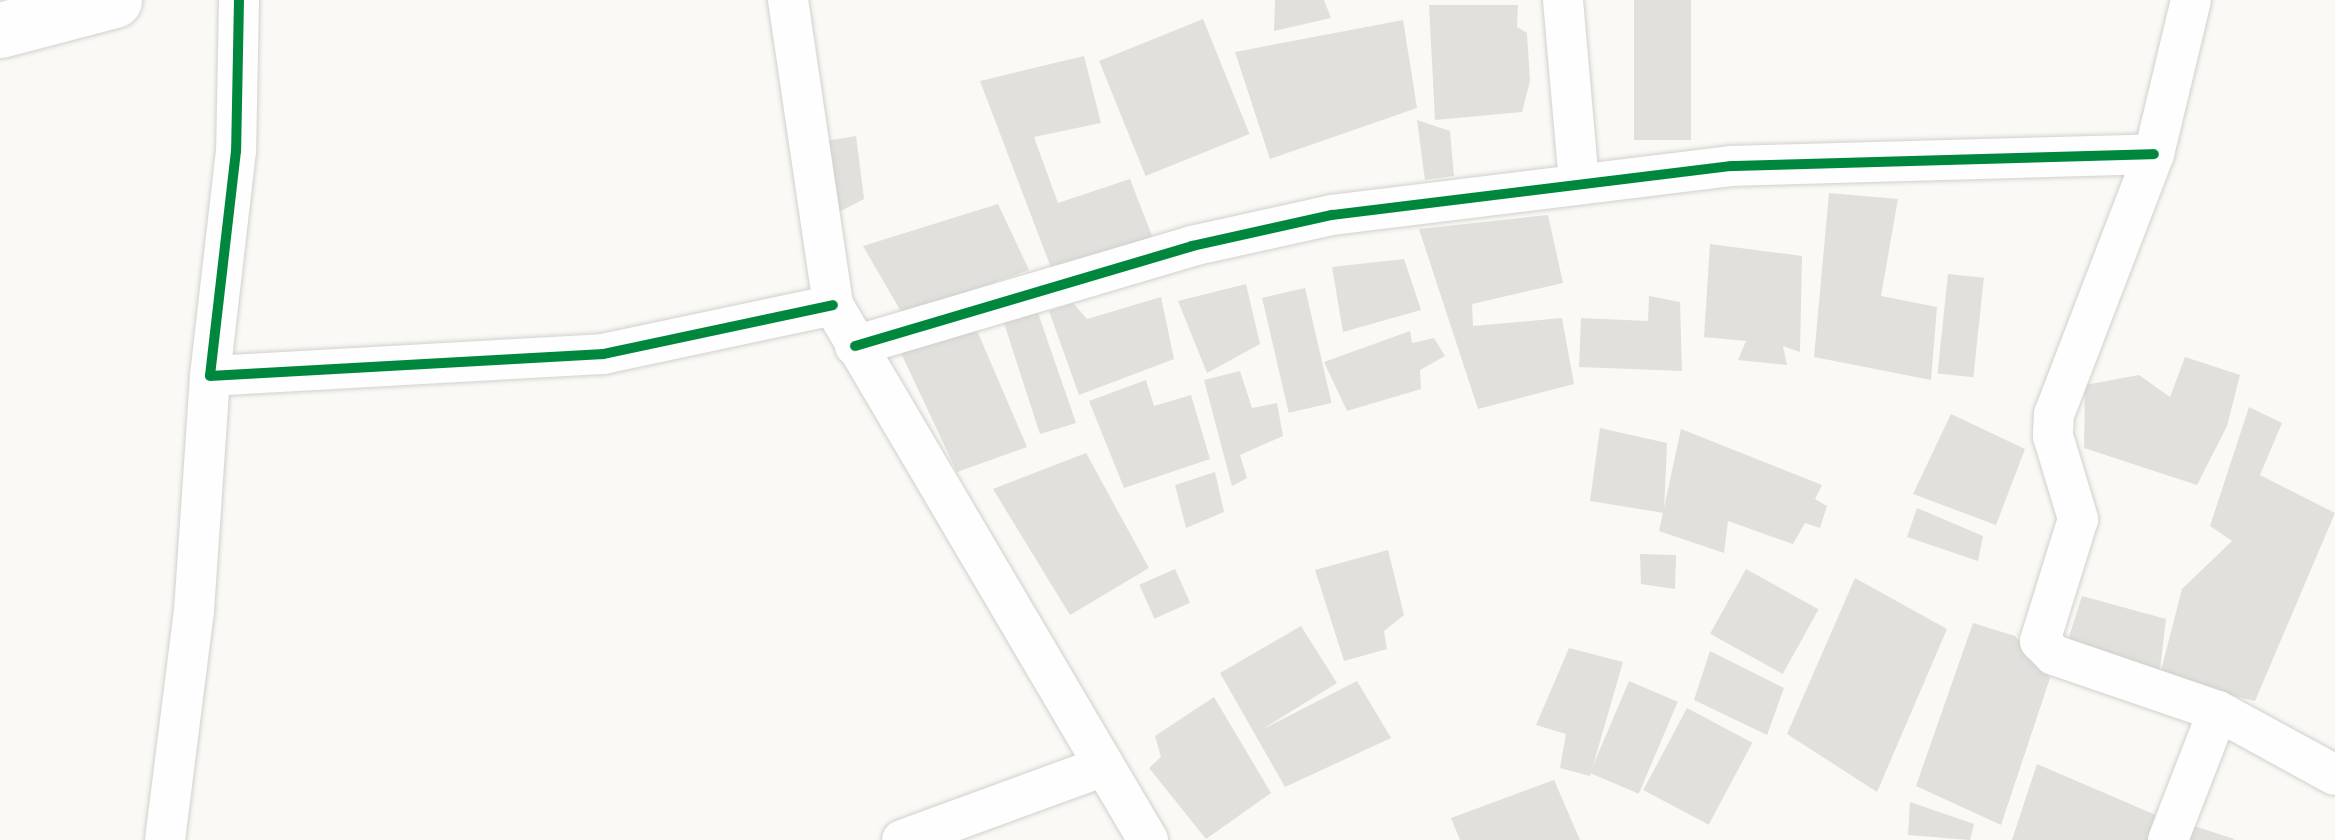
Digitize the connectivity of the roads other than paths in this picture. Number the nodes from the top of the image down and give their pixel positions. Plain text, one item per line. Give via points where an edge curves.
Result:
1 (114, 0) edge
2 (239, 0) edge
3 (788, 0) edge
4 (1563, 0) edge
5 (2191, 0) edge
6 (22, 18) edge
7 (2154, 154) junction
8 (1580, 182) junction
9 (833, 305) junction
10 (855, 346) junction
11 (210, 376) junction
12 (2218, 711) junction
13 (1102, 768) junction
14 (2335, 775) edge
15 (165, 840) edge
16 (902, 840) edge
17 (1148, 840) edge
18 (2168, 840) edge

1 - 6 main road
2 - 11 street via 236,151
3 - 9 street
4 - 8 street
5 - 7 street
7 - 8 street via 1731,166
7 - 12 street via 2054,414 2053,436 2078,519 2040,641 2054,655
8 - 10 street via 1262,230
9 - 10 street
9 - 11 street via 603,354
10 - 13 street
11 - 15 street via 194,611
12 - 14 street
12 - 18 street
13 - 16 street
13 - 17 street

